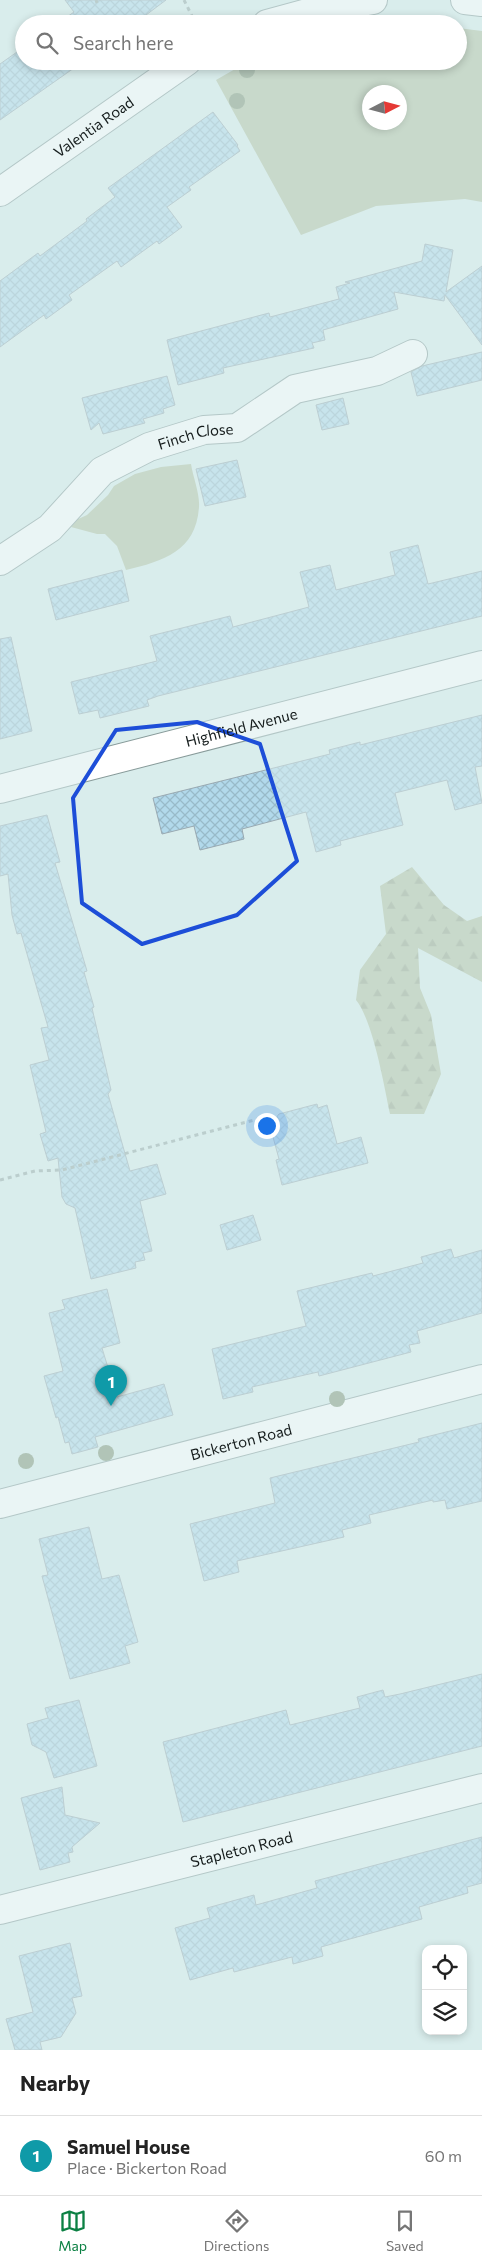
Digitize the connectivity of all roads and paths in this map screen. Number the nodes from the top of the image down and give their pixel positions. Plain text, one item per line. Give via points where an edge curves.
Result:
1 (184, 0) edge
2 (373, 0) edge
3 (465, 0) edge
4 (482, 2) edge
5 (192, 15) edge
6 (300, 15) edge
7 (174, 70) edge
8 (0, 192) edge
9 (413, 354) dead end
10 (0, 561) edge
11 (482, 665) edge
12 (0, 789) edge
13 (258, 1119) dead end
14 (0, 1180) edge
15 (482, 1379) edge
16 (0, 1504) edge
17 (482, 1788) edge
18 (0, 1910) edge

1 - 5 path
2 - 6 street
3 - 4 street
7 - 8 street, Valentia Road
9 - 10 street, Finch Close via 377,371 295,389 237,428 204,430 150,447 102,471 50,528
11 - 12 street, Highfield Avenue
13 - 14 path via 62,1170 35,1171
15 - 16 street, Bickerton Road
17 - 18 street, Stapleton Road

